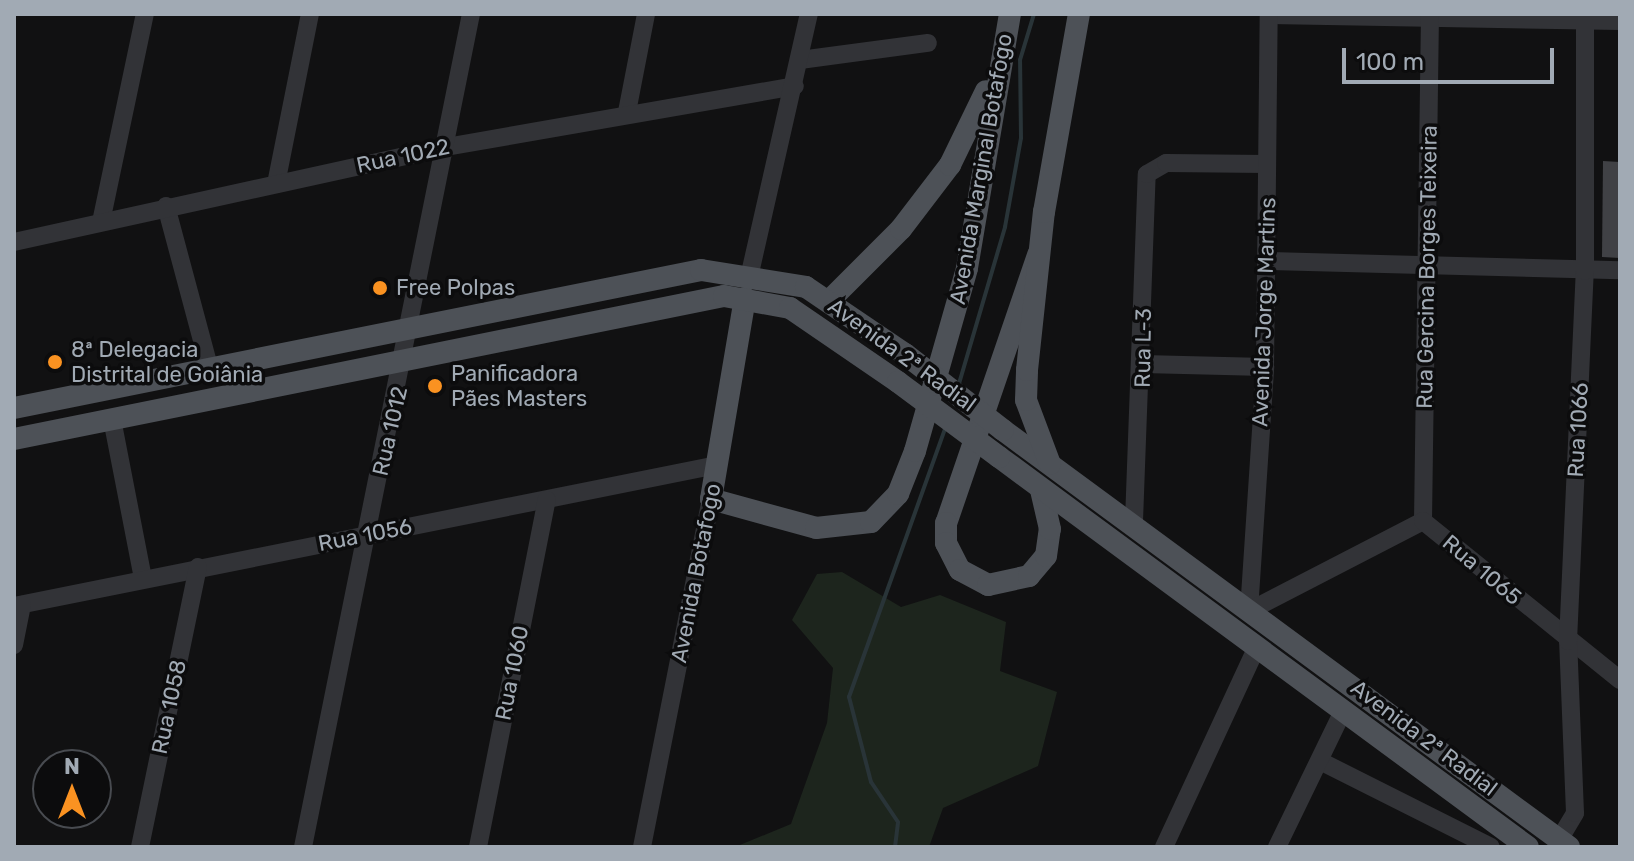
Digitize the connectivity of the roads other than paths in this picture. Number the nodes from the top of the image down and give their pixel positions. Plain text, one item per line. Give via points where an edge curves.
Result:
1 (145, 14) edge
2 (310, 14) edge
3 (471, 14) edge
4 (646, 14) edge
5 (809, 14) edge
6 (1010, 14) edge
7 (1079, 14) edge
8 (1269, 14) edge
9 (1430, 16) edge
10 (1585, 17) edge
11 (1620, 21) edge
12 (928, 43) dead end
13 (800, 60) junction
14 (995, 72) junction
15 (795, 86) junction
16 (627, 112) junction
17 (446, 147) junction
18 (1267, 164) junction
19 (276, 184) junction
20 (166, 206) junction
21 (101, 222) junction
22 (14, 242) edge
23 (1038, 255) junction
24 (1266, 261) junction
25 (1428, 267) junction
26 (1620, 270) edge
27 (1585, 271) junction
28 (750, 273) junction
29 (745, 298) junction
30 (830, 300) junction
31 (409, 325) junction
32 (451, 349) junction
33 (405, 359) junction
34 (1143, 364) junction
35 (209, 366) junction
36 (1265, 367) junction
37 (14, 408) edge
38 (112, 419) junction
39 (14, 439) edge
40 (1050, 464) junction
41 (717, 465) junction
42 (1041, 490) junction
43 (711, 499) junction
44 (547, 500) junction
45 (1134, 521) junction
46 (1423, 521) junction
47 (366, 536) junction
48 (198, 567) junction
49 (143, 578) junction
50 (1177, 590) junction
51 (18, 606) edge
52 (1249, 611) junction
53 (1568, 641) junction
54 (14, 645) edge
55 (1255, 651) junction
56 (1620, 680) edge
57 (1343, 711) junction
58 (1320, 761) junction
59 (1564, 844) edge
60 (140, 847) edge
61 (303, 847) edge
62 (478, 847) edge
63 (642, 847) edge
64 (1164, 847) edge
65 (1277, 847) edge
66 (1491, 847) edge
67 (1528, 847) edge

1 - 21 street
2 - 19 street
3 - 17 street, Rua 1012
4 - 16 street
5 - 13 street
6 - 14 main road, Avenida Marginal Botafogo
7 - 23 main road
8 - 9 street
8 - 18 street, Avenida Jorge Martins
9 - 10 street
9 - 25 street, Rua Gercina Borges Teixeira
10 - 11 street
10 - 27 street, Rua 1066
12 - 13 street
13 - 15 street
14 - 30 main road via 950,165 901,229
14 - 43 main road, Avenida Marginal Botafogo via 967,268 898,494 884,513 852,528 816,528
15 - 16 street, Rua 1022
15 - 28 street
16 - 17 street, Rua 1022
17 - 19 street, Rua 1022
17 - 31 street, Rua 1012
18 - 24 street, Avenida Jorge Martins
18 - 34 street, Rua L-3 via 1166,163 1147,174
19 - 20 street, Rua 1022
20 - 21 street, Rua 1022
20 - 35 street
21 - 22 street, Rua 1022
23 - 40 main road via 1026,400
23 - 42 main road via 946,523 946,543 960,570 998,586 1029,576 1046,556 1050,529
24 - 25 street
24 - 36 street, Avenida Jorge Martins
25 - 27 street
25 - 46 street, Rua Gercina Borges Teixeira
26 - 27 street
27 - 53 street, Rua 1066
28 - 30 main road, Avenida 2ª Radial
28 - 31 main road, Avenida 2ª Radial via 701,270
29 - 32 main road, Avenida 2ª Radial via 656,305
29 - 41 main road, Avenida Botafogo
29 - 42 main road, Avenida 2ª Radial, bridge via 790,308 831,329
30 - 40 main road, Avenida 2ª Radial, bridge
31 - 32 main road
31 - 33 street, Rua 1012
31 - 35 main road, Avenida 2ª Radial
32 - 33 main road, Avenida 2ª Radial
33 - 38 main road, Avenida 2ª Radial
33 - 47 street, Rua 1012
34 - 36 street
34 - 45 street, Rua L-3
35 - 37 main road, Avenida 2ª Radial
36 - 52 street, Avenida Jorge Martins
38 - 39 main road, Avenida 2ª Radial
38 - 49 street
40 - 45 main road, Avenida 2ª Radial
41 - 43 main road, Avenida Botafogo
41 - 44 street, Rua 1056
42 - 50 main road, Avenida 2ª Radial
43 - 63 street, Avenida Botafogo
44 - 47 street, Rua 1056
44 - 62 street, Rua 1060
45 - 52 main road, Avenida 2ª Radial
46 - 52 street, Rua 1065
46 - 53 street, Rua 1065
47 - 48 street, Rua 1056
47 - 61 street, Rua 1012
48 - 49 street, Rua 1056
48 - 60 street, Rua 1058
49 - 51 street, Rua 1056
50 - 52 main road via 1193,588 1235,618
50 - 55 main road, Avenida 2ª Radial
51 - 54 street
52 - 59 main road, Avenida 2ª Radial
53 - 56 street, Rua 1065
53 - 59 street, Rua 1066 via 1575,813
55 - 57 main road, Avenida 2ª Radial
55 - 64 street
57 - 58 street
57 - 67 main road, Avenida 2ª Radial
58 - 65 street
58 - 66 street

